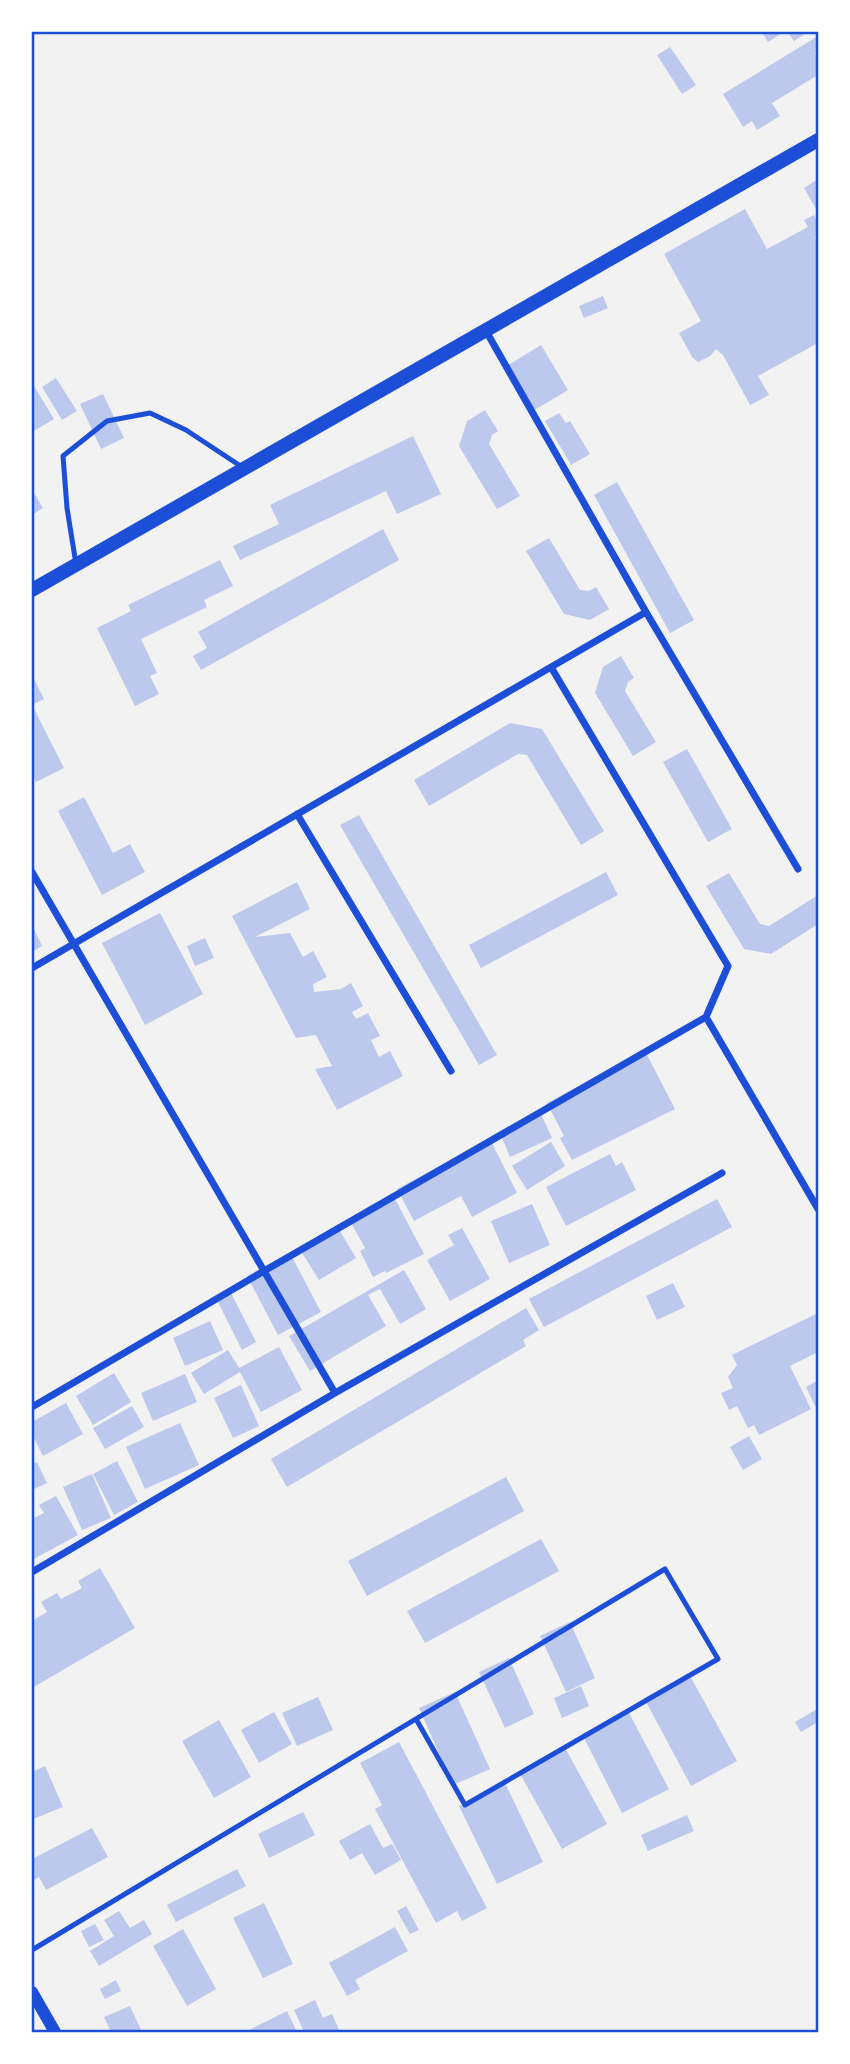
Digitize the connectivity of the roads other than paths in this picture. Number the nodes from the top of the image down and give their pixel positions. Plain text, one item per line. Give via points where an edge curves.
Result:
1 (818, 140) edge
2 (486, 331) junction
3 (244, 469) junction
4 (77, 565) junction
5 (32, 590) edge
6 (646, 612) junction
7 (551, 667) junction
8 (297, 814) junction
9 (798, 869) dead end
10 (32, 872) edge
11 (74, 944) junction
12 (32, 968) edge
13 (706, 1017) junction
14 (451, 1072) dead end
15 (722, 1173) dead end
16 (818, 1209) edge
17 (264, 1271) junction
18 (335, 1393) junction
19 (32, 1408) edge
20 (32, 1572) edge
21 (416, 1719) junction
22 (32, 1950) edge
23 (32, 1992) edge
24 (55, 2032) edge

1 - 2 main road
2 - 3 main road
2 - 6 street
3 - 4 main road
3 - 4 lane via 186,430 150,413 107,421 63,456
4 - 5 main road
6 - 7 street
6 - 9 street
7 - 8 street
7 - 13 street via 728,966
8 - 11 street
8 - 14 street
10 - 11 street
11 - 12 street
11 - 17 street
13 - 16 street
13 - 17 street
15 - 18 street
17 - 18 street
17 - 19 street
18 - 20 street
21 - 21 lane via 665,1569 718,1659 465,1805
21 - 22 lane
23 - 24 street

